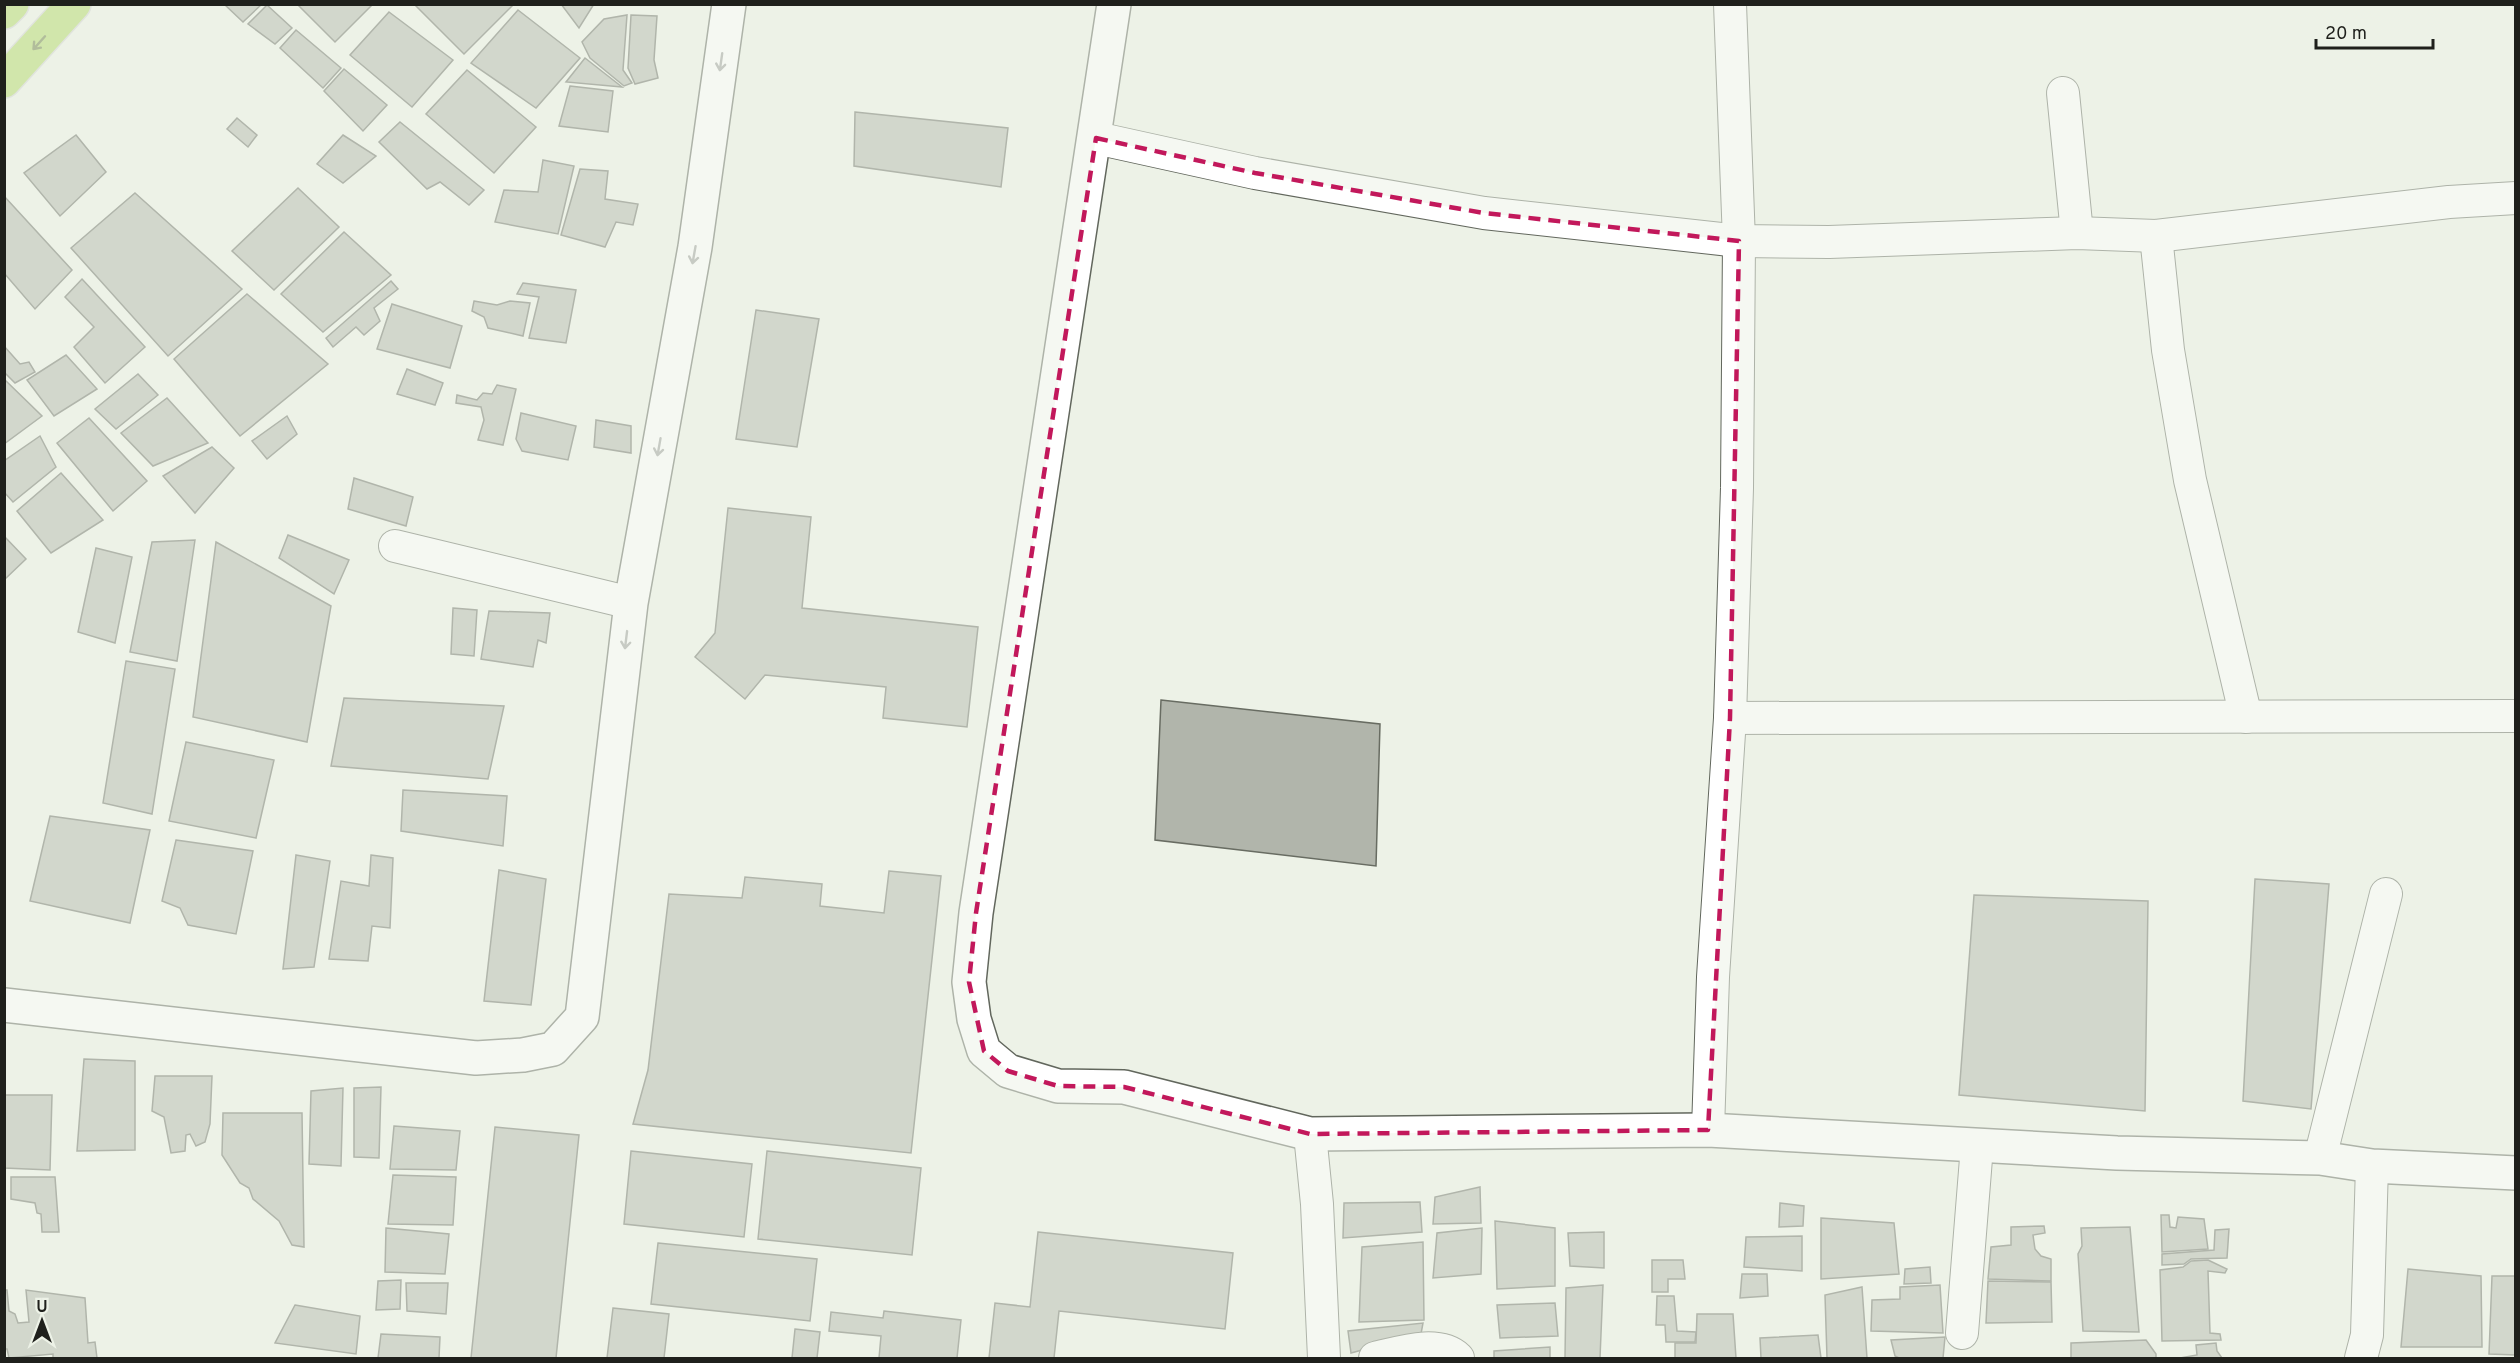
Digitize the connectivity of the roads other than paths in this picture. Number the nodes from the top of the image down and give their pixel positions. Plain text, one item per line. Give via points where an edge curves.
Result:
1 (12, 4) edge
2 (74, 4) edge
3 (729, 4) edge
4 (1114, 4) edge
5 (1730, 4) edge
6 (4, 12) edge
7 (4, 81) edge
8 (2063, 93) dead end
9 (1096, 138) junction
10 (2516, 198) edge
11 (2077, 233) junction
12 (2156, 236) junction
13 (1739, 241) junction
14 (395, 546) dead end
15 (631, 603) junction
16 (2516, 716) edge
17 (2246, 717) junction
18 (1730, 718) junction
19 (2386, 894) dead end
20 (4, 1005) edge
21 (1708, 1130) junction
22 (1310, 1134) junction
23 (1977, 1146) junction
24 (2320, 1158) junction
25 (2372, 1166) junction
26 (2516, 1173) edge
27 (1962, 1332) dead end
28 (1323, 1359) edge
29 (1375, 1359) edge
30 (1458, 1359) edge
31 (2361, 1359) edge

1 - 6 highway
2 -> 7 highway
3 -> 15 street via 695,247
4 - 9 street
5 - 13 street
8 - 11 street
9 - 13 street via 1255,173 1484,213
9 - 22 street via 976,913 969,982 974,1019 984,1051 1008,1071 1058,1086 1124,1088
10 - 12 street via 2449,202
11 - 12 street
11 - 13 street via 1829,243
12 - 17 street via 2168,350 2190,480
13 - 18 street
14 - 15 street
15 -> 20 street via 582,1017 553,1049 476,1058
16 - 17 street
17 - 18 street
18 - 21 street via 1713,977
19 - 24 street
21 - 22 street
21 - 23 street
22 - 28 street
23 - 24 street
23 - 27 street
24 - 25 street
25 - 26 street
25 - 31 street via 2367,1335
29 - 30 street via 1430,1349

